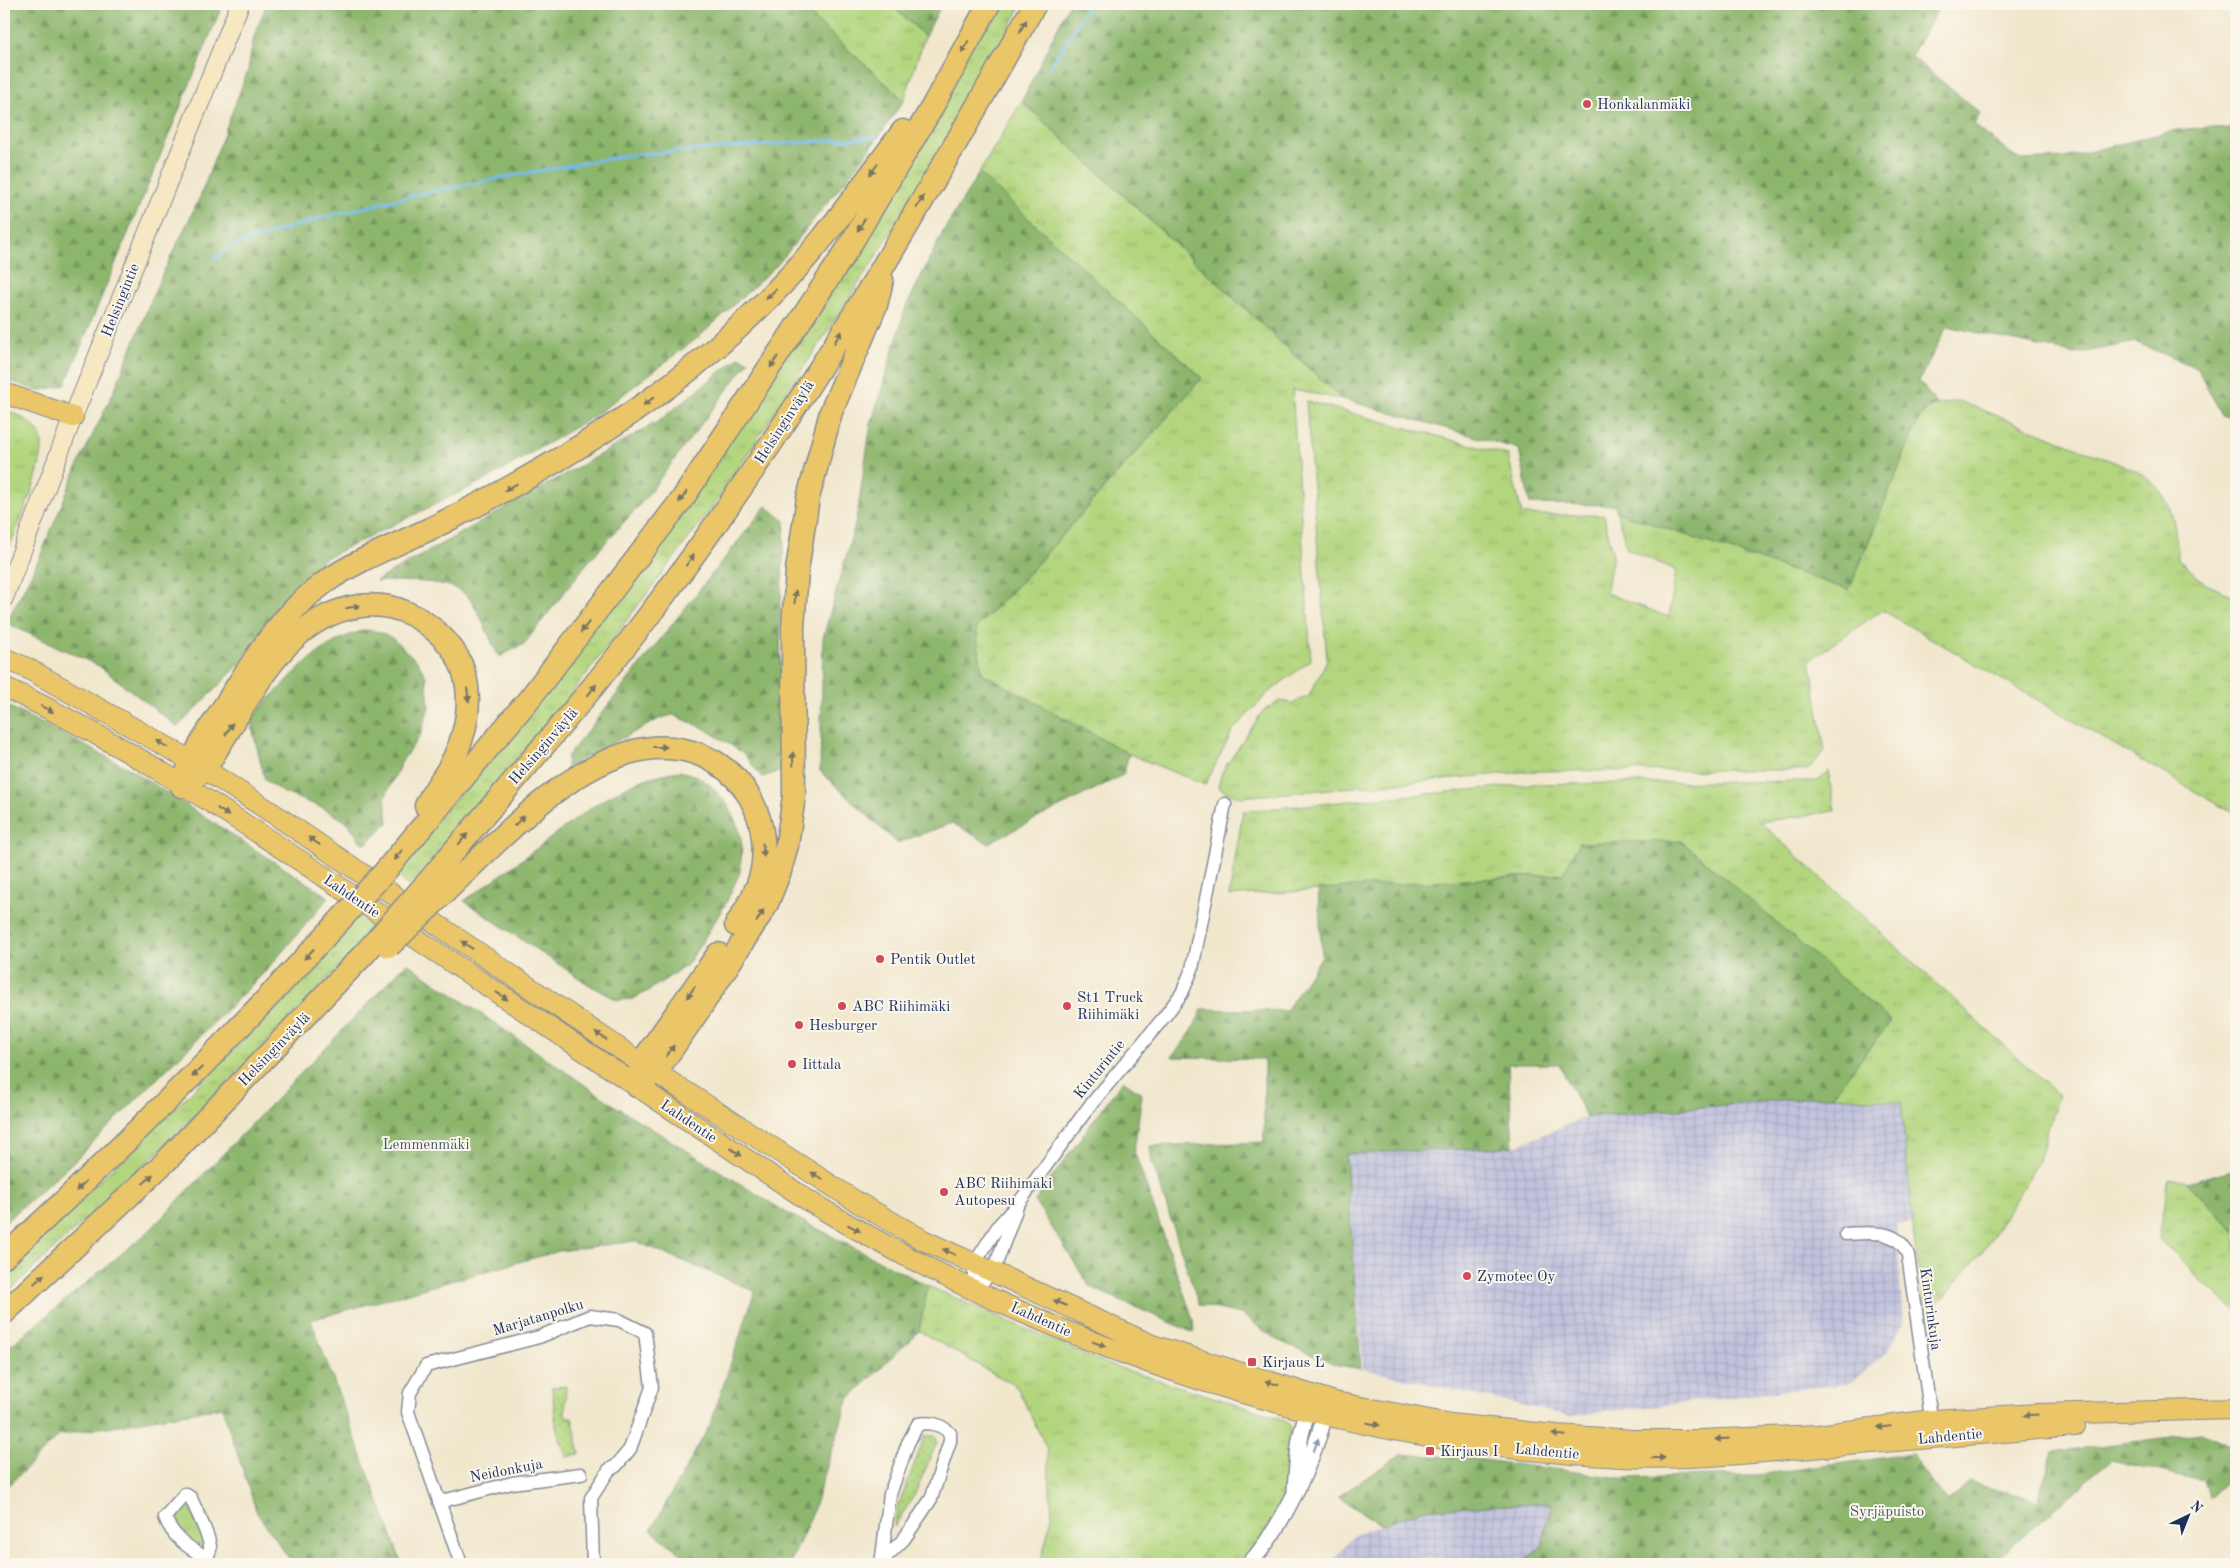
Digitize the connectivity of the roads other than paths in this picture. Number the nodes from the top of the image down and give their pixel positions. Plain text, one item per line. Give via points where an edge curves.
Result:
1 (240, 4) edge
2 (989, 4) edge
3 (1035, 4) edge
4 (931, 109) junction
5 (887, 259) junction
6 (4, 393) edge
7 (73, 416) junction
8 (4, 598) edge
9 (4, 658) edge
10 (4, 687) edge
11 (197, 765) junction
12 (182, 786) junction
13 (1225, 804) dead end
14 (415, 836) junction
15 (439, 884) junction
16 (649, 1068) junction
17 (637, 1086) junction
18 (1018, 1204) junction
19 (1846, 1234) dead end
20 (4, 1257) edge
21 (974, 1264) junction
22 (993, 1272) junction
23 (974, 1290) junction
24 (4, 1312) edge
25 (1317, 1408) junction
26 (2236, 1409) edge
27 (2236, 1418) edge
28 (1932, 1429) junction
29 (581, 1474) dead end
30 (439, 1502) junction
31 (204, 1561) edge
32 (460, 1562) edge
33 (882, 1562) edge
34 (593, 1564) edge
35 (1249, 1564) edge

1 - 7 main road, Helsingintie
2 -> 4 highway
5 -> 3 highway, Helsinginväylä
4 -> 11 highway via 904,129 822,240 785,281 699,361 648,401 572,453 508,490 344,571 296,606 250,665
4 -> 14 highway via 841,258 683,498 530,698
15 -> 5 highway, Helsinginväylä via 648,617 723,514
16 -> 5 highway via 743,942 766,906 780,871 794,796 793,628 796,570 808,498 831,412 876,305
6 - 7 main road
7 - 8 main road, Helsingintie
11 -> 9 main road, Lahdentie
10 -> 12 main road, Lahdentie via 102,737
11 - 12 highway
11 -> 14 highway via 266,670 296,635 326,616 348,608 380,606 399,610 427,623 444,640 463,673 470,701 461,744 428,800
16 -> 11 main road, Lahdentie via 272,812
12 -> 17 main road, Lahdentie
13 - 18 street, Kinturintie via 1192,969 1182,994 1077,1122
14 -> 20 highway, bridge via 227,1042 139,1131
15 -> 16 highway via 531,810 601,764 628,753 663,747 696,751 724,766 752,802 761,833 761,874 750,902
24 -> 15 highway, Helsinginväylä, bridge via 167,1160
16 - 17 highway
21 -> 16 main road, Lahdentie via 923,1240 858,1202
17 -> 23 main road, Lahdentie via 845,1222
18 - 21 street, Kinturintie via 998,1226
18 - 22 street, Kinturintie
19 - 28 street, Kinturinkuja via 1883,1233 1905,1247
21 - 22 main road, Lahdentie
21 - 23 street
22 - 23 street, Kinturintie
25 -> 22 main road, Lahdentie via 1152,1344
23 -> 25 main road, Lahdentie via 1060,1329 1202,1382
25 - 28 main road, Lahdentie via 1557,1435 1634,1440
25 - 35 street via 1311,1458 1268,1540
26 -> 28 main road, Lahdentie via 2039,1414
27 - 28 main road, Lahdentie
29 - 30 street, Neidonkuja via 512,1483
30 - 32 street, Marjatanpolku
30 - 34 street, Marjatanpolku via 408,1412 410,1393 426,1366 540,1337 590,1316 619,1320 645,1333 652,1387 630,1449 609,1470 591,1498
31 - 31 street via 210,1549 191,1498 185,1494 165,1517 175,1535
33 - 33 street via 904,1539 931,1499 950,1441 950,1433 943,1427 930,1422 918,1424 908,1443 890,1494

